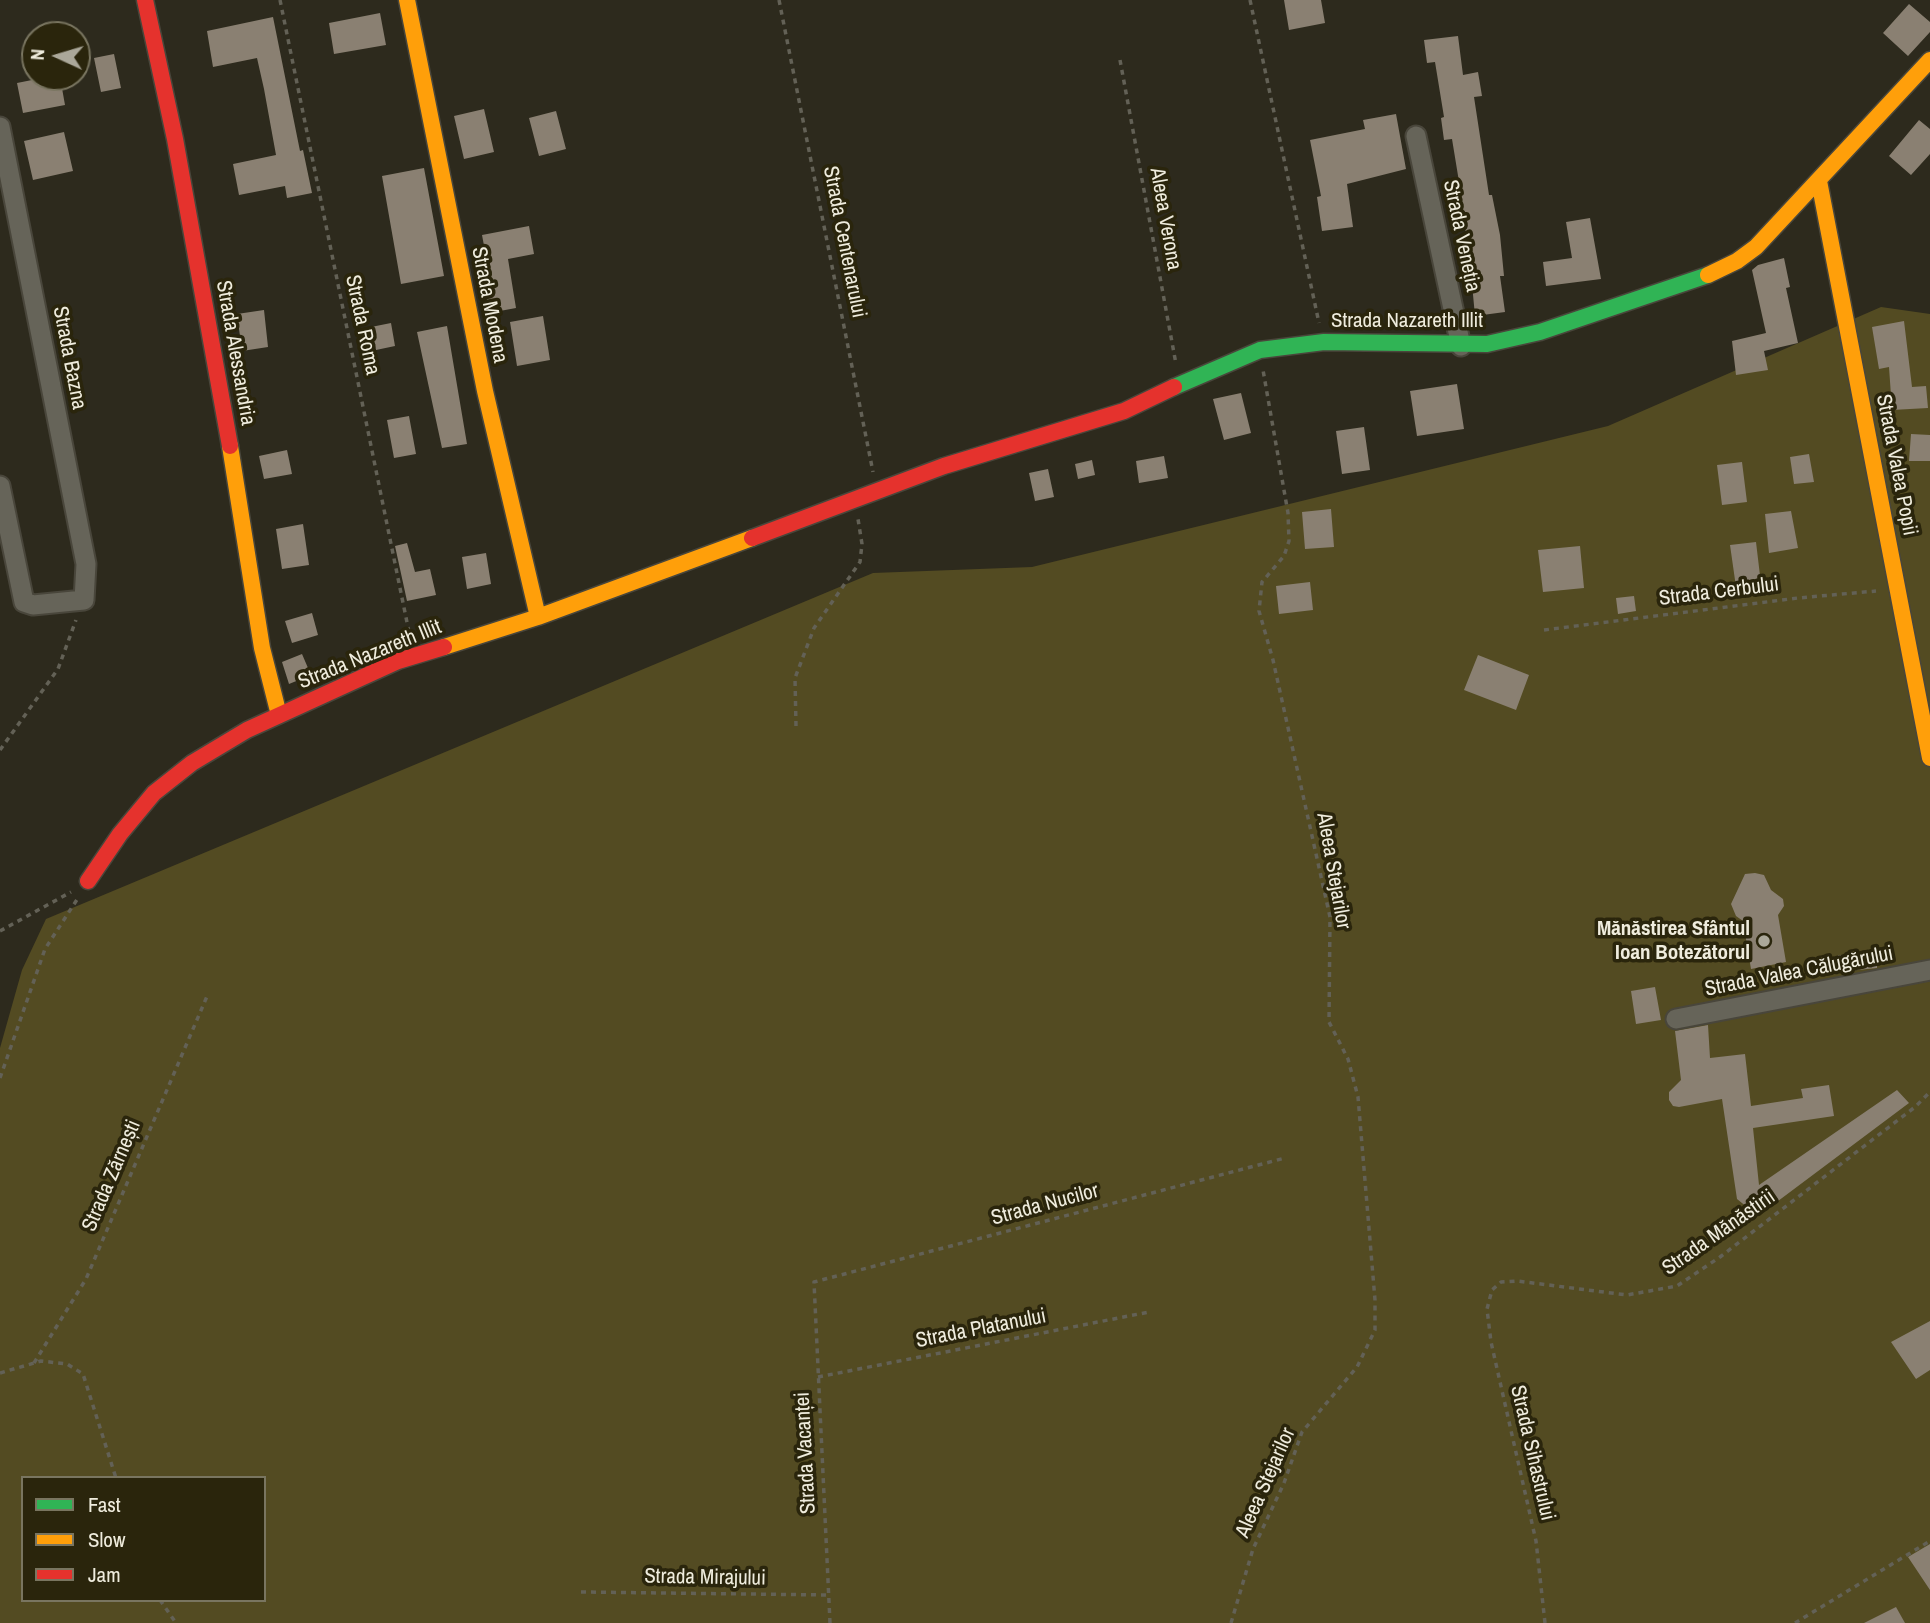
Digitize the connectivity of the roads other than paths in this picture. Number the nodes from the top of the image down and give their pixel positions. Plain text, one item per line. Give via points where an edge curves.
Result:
1 (145, 0) edge
2 (407, 0) edge
3 (1930, 60) edge
4 (0, 127) edge
5 (1416, 136) dead end
6 (1819, 181) junction
7 (1461, 346) junction
8 (0, 486) edge
9 (538, 617) junction
10 (279, 715) junction
11 (1930, 758) edge
12 (88, 881) road end
13 (1930, 970) edge
14 (1676, 1019) dead end

1 - 10 street, Strada Alessandria via 236,475 262,648
2 - 9 street, Strada Modena via 485,391
3 - 6 street, Strada Nazareth Illit
4 - 8 street, Strada Bazna via 86,564 84,600 24,602
5 - 7 street, Strada Veneția
6 - 7 street, Strada Nazareth Illit via 1756,247 1695,281 1540,332
6 - 11 street, Strada Valea Popii
7 - 9 street, Strada Nazareth Illit via 1324,342 1260,351 1124,411 944,466
9 - 10 street, Strada Nazareth Illit via 414,657
10 - 12 street, Strada Nazareth Illit via 203,757 154,793
13 - 14 street, Strada Valea Călugărului

